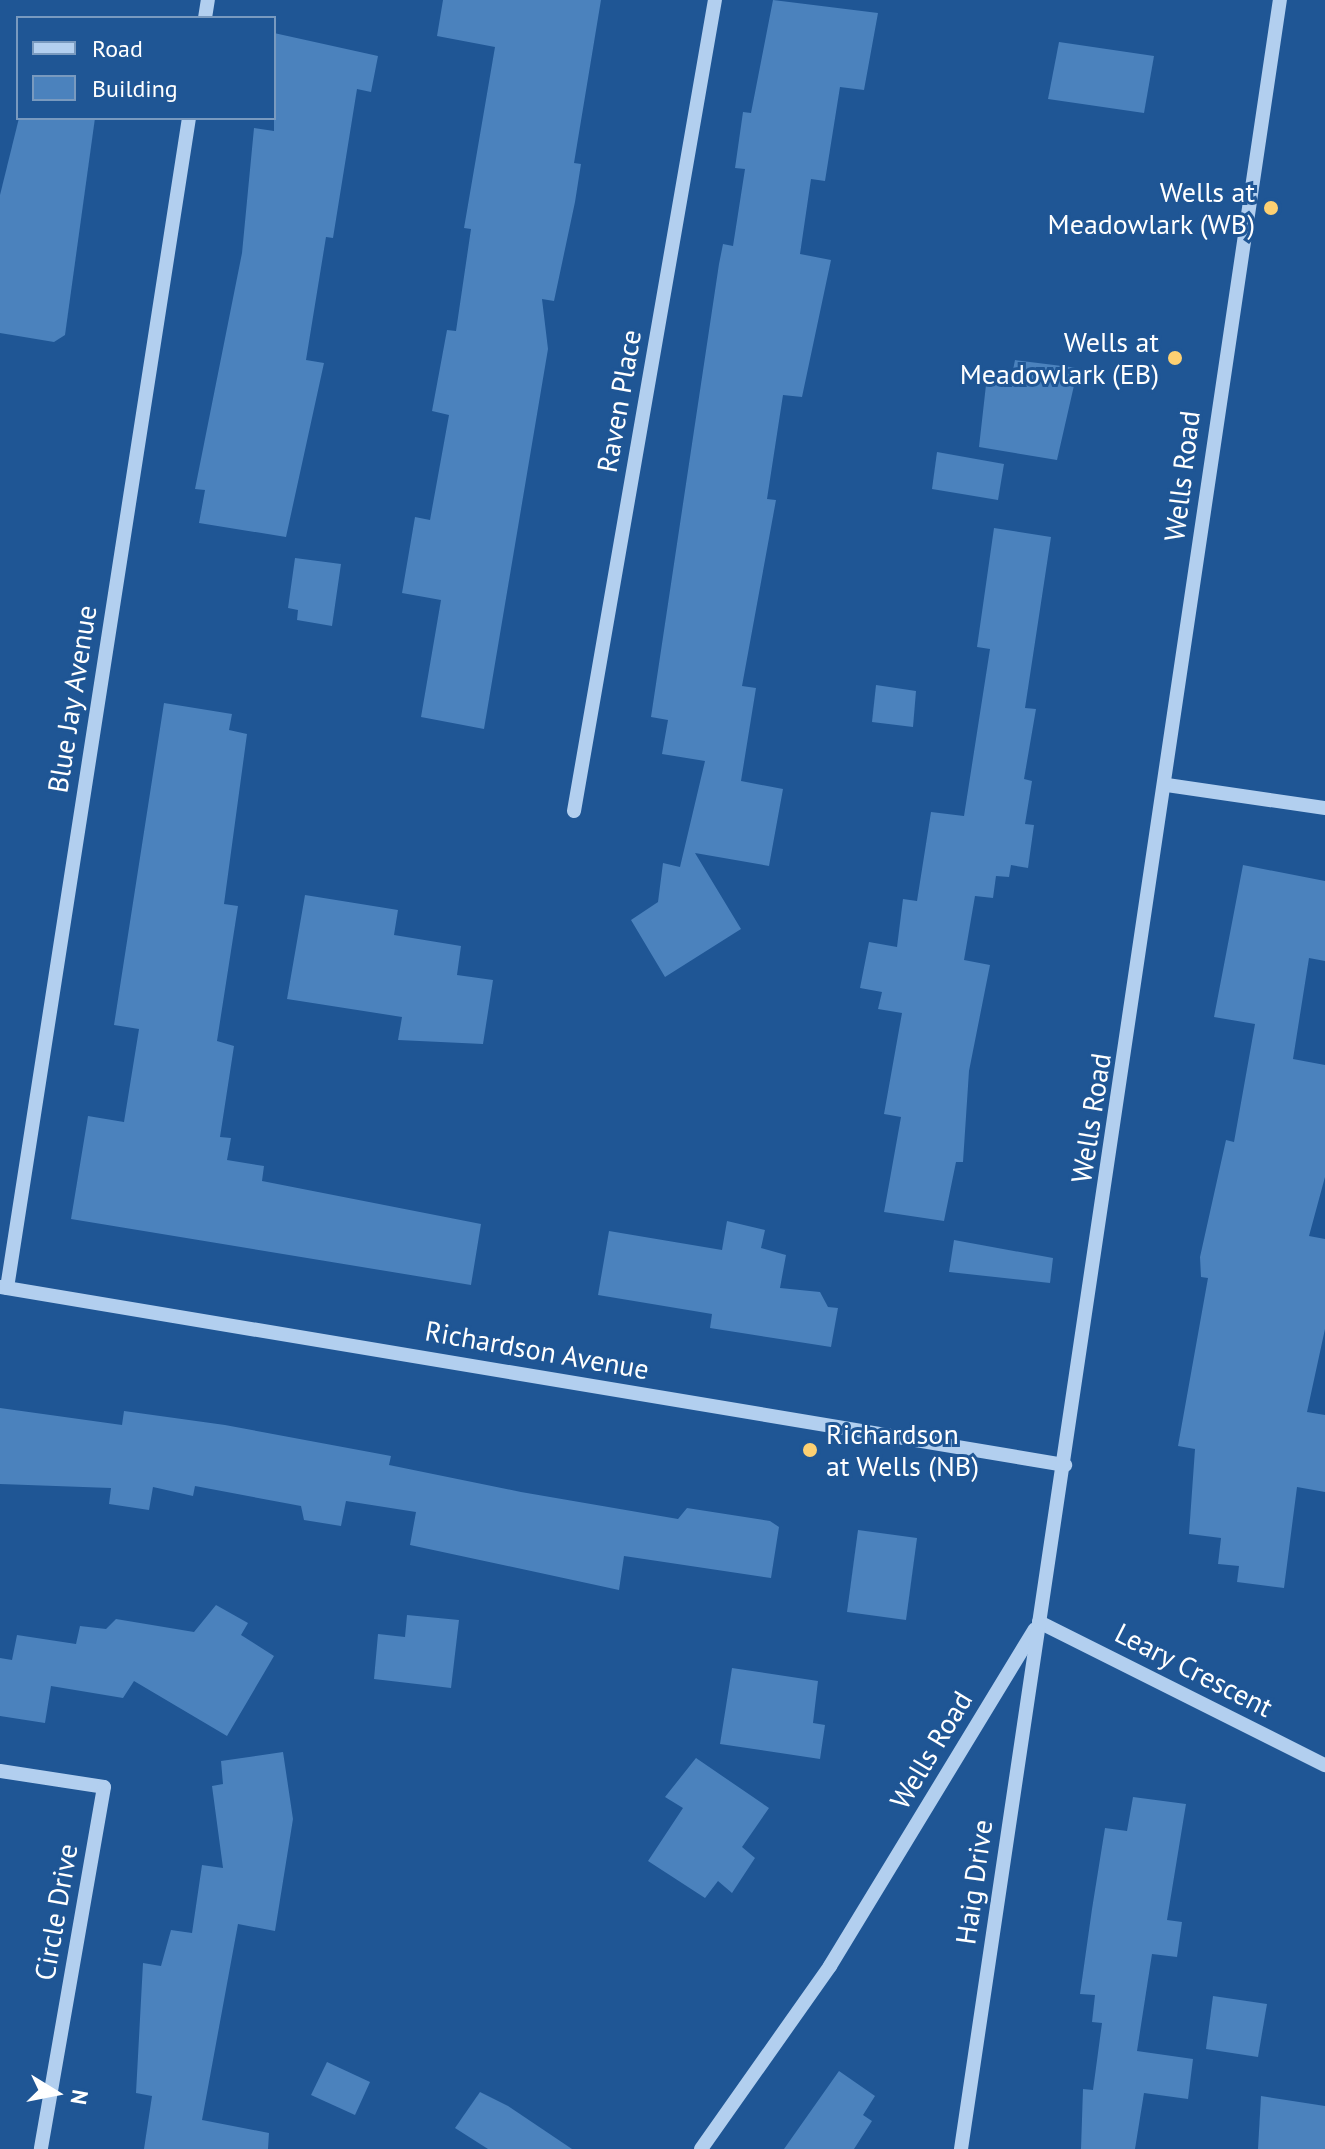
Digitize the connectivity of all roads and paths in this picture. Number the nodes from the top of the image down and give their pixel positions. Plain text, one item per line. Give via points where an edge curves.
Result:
1 (715, 0) edge
2 (1280, 0) edge
3 (189, 120) edge
4 (1167, 785) junction
5 (1325, 808) edge
6 (574, 811) dead end
7 (3, 1287) edge
8 (1065, 1465) junction
9 (1039, 1622) junction
10 (1325, 1765) edge
11 (0, 1771) edge
12 (41, 2149) edge
13 (701, 2149) edge
14 (961, 2149) edge

1 - 6 street, Raven Place
2 - 4 street, Wells Road
3 - 7 street, Blue Jay Avenue
4 - 5 street
4 - 8 street, Wells Road
7 - 8 street, Richardson Avenue
8 - 9 street, Wells Road
9 - 10 street, Leary Crescent
9 - 13 street, Wells Road via 830,1966
9 - 14 street, Haig Drive
11 - 12 street, Circle Drive via 104,1787

